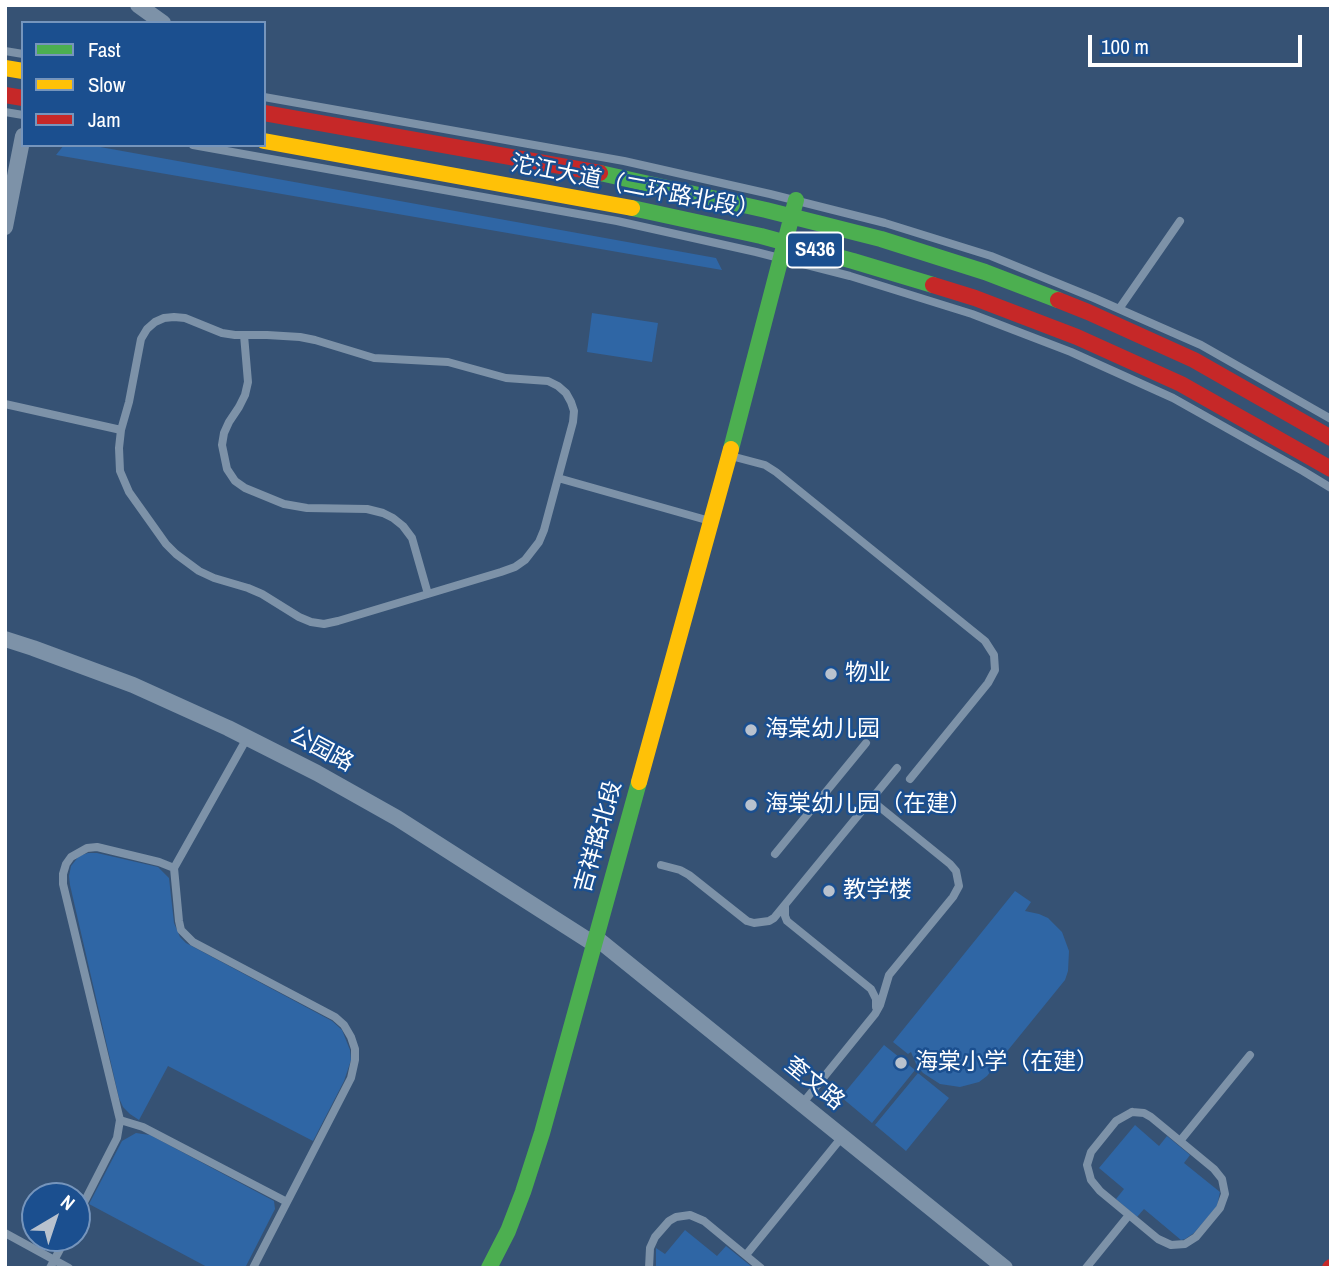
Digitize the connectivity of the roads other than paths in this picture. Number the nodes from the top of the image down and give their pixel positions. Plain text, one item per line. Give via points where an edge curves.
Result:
1 (138, 5) edge
2 (160, 21) edge
3 (266, 97) edge
4 (266, 113) edge
5 (266, 142) edge
6 (21, 146) edge
7 (204, 147) edge
8 (794, 208) junction
9 (1180, 221) dead end
10 (5, 227) edge
11 (784, 250) junction
12 (1119, 309) junction
13 (244, 335) junction
14 (5, 404) edge
15 (1331, 419) edge
16 (121, 430) junction
17 (1331, 438) edge
18 (729, 456) junction
19 (1331, 469) edge
20 (558, 478) junction
21 (1331, 488) edge
22 (711, 522) junction
23 (428, 594) junction
24 (5, 639) edge
25 (247, 738) junction
26 (866, 743) dead end
27 (897, 768) dead end
28 (910, 779) dead end
29 (871, 800) junction
30 (775, 855) dead end
31 (661, 865) dead end
32 (174, 868) junction
33 (785, 905) junction
34 (769, 921) junction
35 (790, 924) junction
36 (594, 940) junction
37 (889, 975) junction
38 (861, 981) junction
39 (875, 1014) junction
40 (1250, 1055) dead end
41 (802, 1104) junction
42 (120, 1120) junction
43 (842, 1137) junction
44 (1180, 1141) junction
45 (91, 1189) edge
46 (287, 1202) junction
47 (1129, 1215) junction
48 (5, 1233) edge
49 (746, 1255) junction
50 (52, 1264) edge
51 (257, 1266) edge
52 (69, 1268) edge
53 (489, 1268) edge
54 (649, 1268) edge
55 (761, 1268) edge
56 (1005, 1268) edge
57 (1086, 1268) edge

1 - 2 street
3 - 8 lane via 624,161
4 - 8 main road, 沱江大道（二环路北段） / S436
5 - 11 main road, 沱江大道（二环路北段） / S436 via 619,205 761,236
6 - 10 street
7 - 11 lane
8 - 11 main road, 吉祥路北段
8 - 12 lane via 885,223 991,256
8 - 17 main road, 沱江大道（二环路北段） / S436 via 1088,312 1194,360
9 - 12 lane
11 - 18 main road, 吉祥路北段
11 - 19 main road, 沱江大道（二环路北段） / S436 via 853,261 975,298 1077,337 1181,384
11 - 21 lane via 1071,352 1173,398
12 - 15 lane via 1201,345
13 - 16 lane via 222,333 185,318 155,322 141,339
13 - 20 lane via 300,337 374,358 448,362 506,378 548,381 566,393 574,411
13 - 23 lane via 248,382 222,445 235,481 284,504 367,509 393,518 412,538
14 - 16 lane
16 - 23 lane via 120,471 129,492 166,544 199,571 324,624
18 - 22 main road, 吉祥路北段
18 - 28 lane via 776,472 990,648 995,662 992,677
20 - 22 lane
20 - 23 lane via 544,530 525,560
22 - 36 main road, 吉祥路北段
24 - 25 street, 公园路 via 133,685
25 - 32 lane
25 - 36 street, 公园路 via 397,818
26 - 30 lane
27 - 29 lane
29 - 33 lane
29 - 37 lane via 950,864 959,881 953,897
31 - 34 lane via 685,872 747,921
32 - 42 lane via 97,847 71,857 63,874
32 - 46 lane via 178,921 187,937 335,1017 351,1037 355,1060 351,1078
33 - 34 lane
33 - 35 lane
34 - 35 lane
35 - 38 lane
36 - 41 street, 奎文路
36 - 53 main road, 吉祥路北段 via 542,1133 508,1231
37 - 38 lane via 877,984
37 - 39 lane
38 - 39 lane via 876,999
39 - 41 lane
40 - 44 lane
41 - 43 street, 奎文路
42 - 45 lane via 117,1138
42 - 46 lane via 143,1127
43 - 49 lane
43 - 56 street, 奎文路
44 - 47 lane via 1151,1116 1132,1112 1116,1121 1091,1152 1087,1166 1091,1180
44 - 47 lane via 1222,1179 1225,1194 1220,1208 1196,1237 1178,1245 1164,1243
46 - 51 lane
47 - 57 lane
48 - 50 lane
49 - 54 lane via 699,1218 681,1216 669,1221 655,1237
49 - 55 lane
50 - 52 lane

